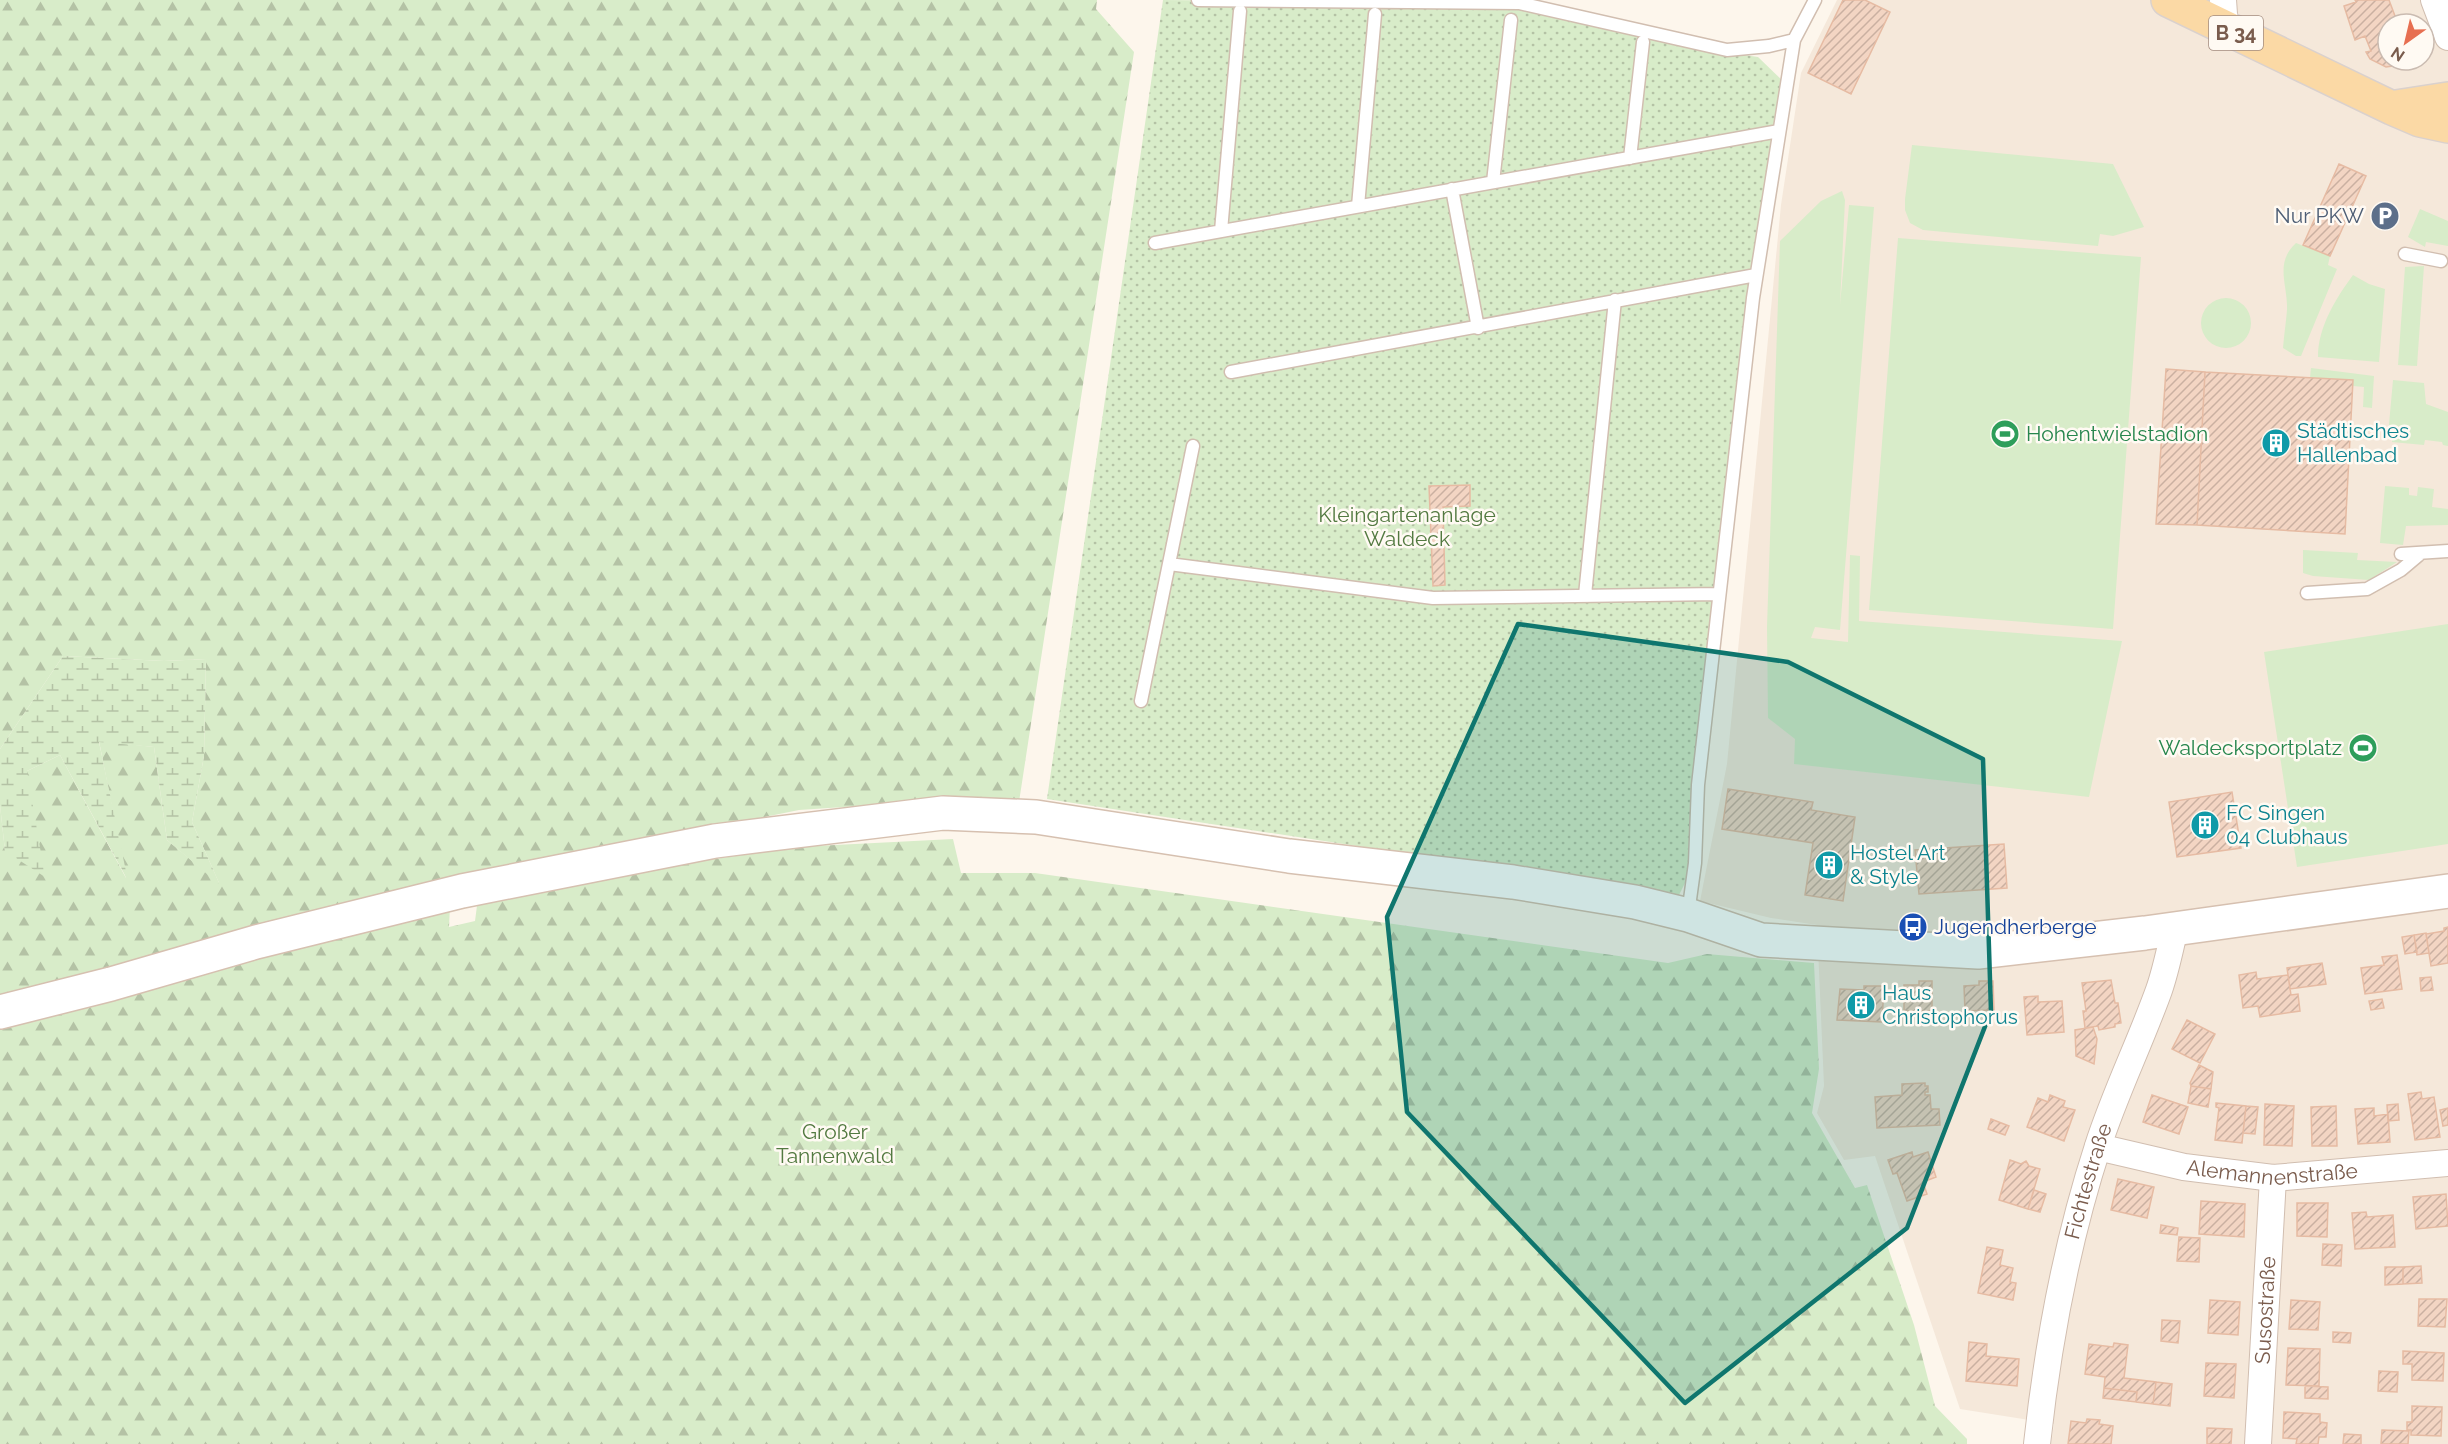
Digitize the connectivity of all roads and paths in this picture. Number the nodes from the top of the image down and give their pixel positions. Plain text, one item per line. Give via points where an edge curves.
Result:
1 (1198, 0) edge
2 (1815, 0) edge
3 (2170, 0) edge
4 (2434, 0) edge
5 (1240, 11) dead end
6 (1375, 14) dead end
7 (2224, 14) edge
8 (1510, 20) dead end
9 (2448, 37) edge
10 (1794, 40) junction
11 (1643, 42) dead end
12 (2448, 99) edge
13 (2392, 108) junction
14 (2448, 126) edge
15 (1779, 131) junction
16 (1630, 158) junction
17 (1493, 182) junction
18 (1452, 189) junction
19 (1358, 206) junction
20 (1221, 231) junction
21 (1155, 243) dead end
22 (2405, 254) dead end
23 (2441, 261) dead end
24 (1756, 275) junction
25 (1616, 300) junction
26 (1478, 328) junction
27 (1231, 372) dead end
28 (1193, 446) dead end
29 (2448, 551) edge
30 (2401, 554) dead end
31 (2420, 554) junction
32 (1169, 564) junction
33 (1719, 594) junction
34 (2307, 594) dead end
35 (1585, 595) junction
36 (1141, 701) dead end
37 (2446, 891) edge
38 (1688, 915) junction
39 (2175, 928) junction
40 (0, 1011) edge
41 (2098, 1148) junction
42 (2448, 1163) edge
43 (2273, 1178) junction
44 (2037, 1444) edge
45 (2258, 1444) edge

1 - 10 lane via 1519,3 1727,50
2 - 10 lane
3 - 7 main road, B 34
4 - 9 street
5 - 20 lane
6 - 19 lane
7 - 13 main road, B 34
8 - 17 lane
10 - 15 lane
11 - 16 lane
12 - 13 main road
13 - 14 main road, B 34
15 - 16 lane
15 - 24 lane
16 - 17 lane
17 - 18 lane
18 - 19 lane
18 - 26 lane
19 - 20 lane
20 - 21 lane
22 - 23 lane
24 - 25 lane
24 - 33 lane
25 - 26 lane
25 - 35 lane
26 - 27 lane
28 - 32 lane
29 - 31 lane
30 - 31 lane
31 - 34 lane via 2367,589
32 - 35 lane via 1433,598
32 - 36 lane
33 - 35 lane
33 - 38 lane
37 - 39 main road
38 - 39 main road via 1761,940 1978,952
38 - 40 main road via 1513,882 1289,856 1036,817 943,813 715,841 462,891
39 - 41 street, Fichtestraße via 2160,988
41 - 43 street, Alemannenstraße via 2184,1167
41 - 44 street, Fichtestraße via 2063,1269
42 - 43 street, Alemannenstraße
43 - 45 street, Susostraße

